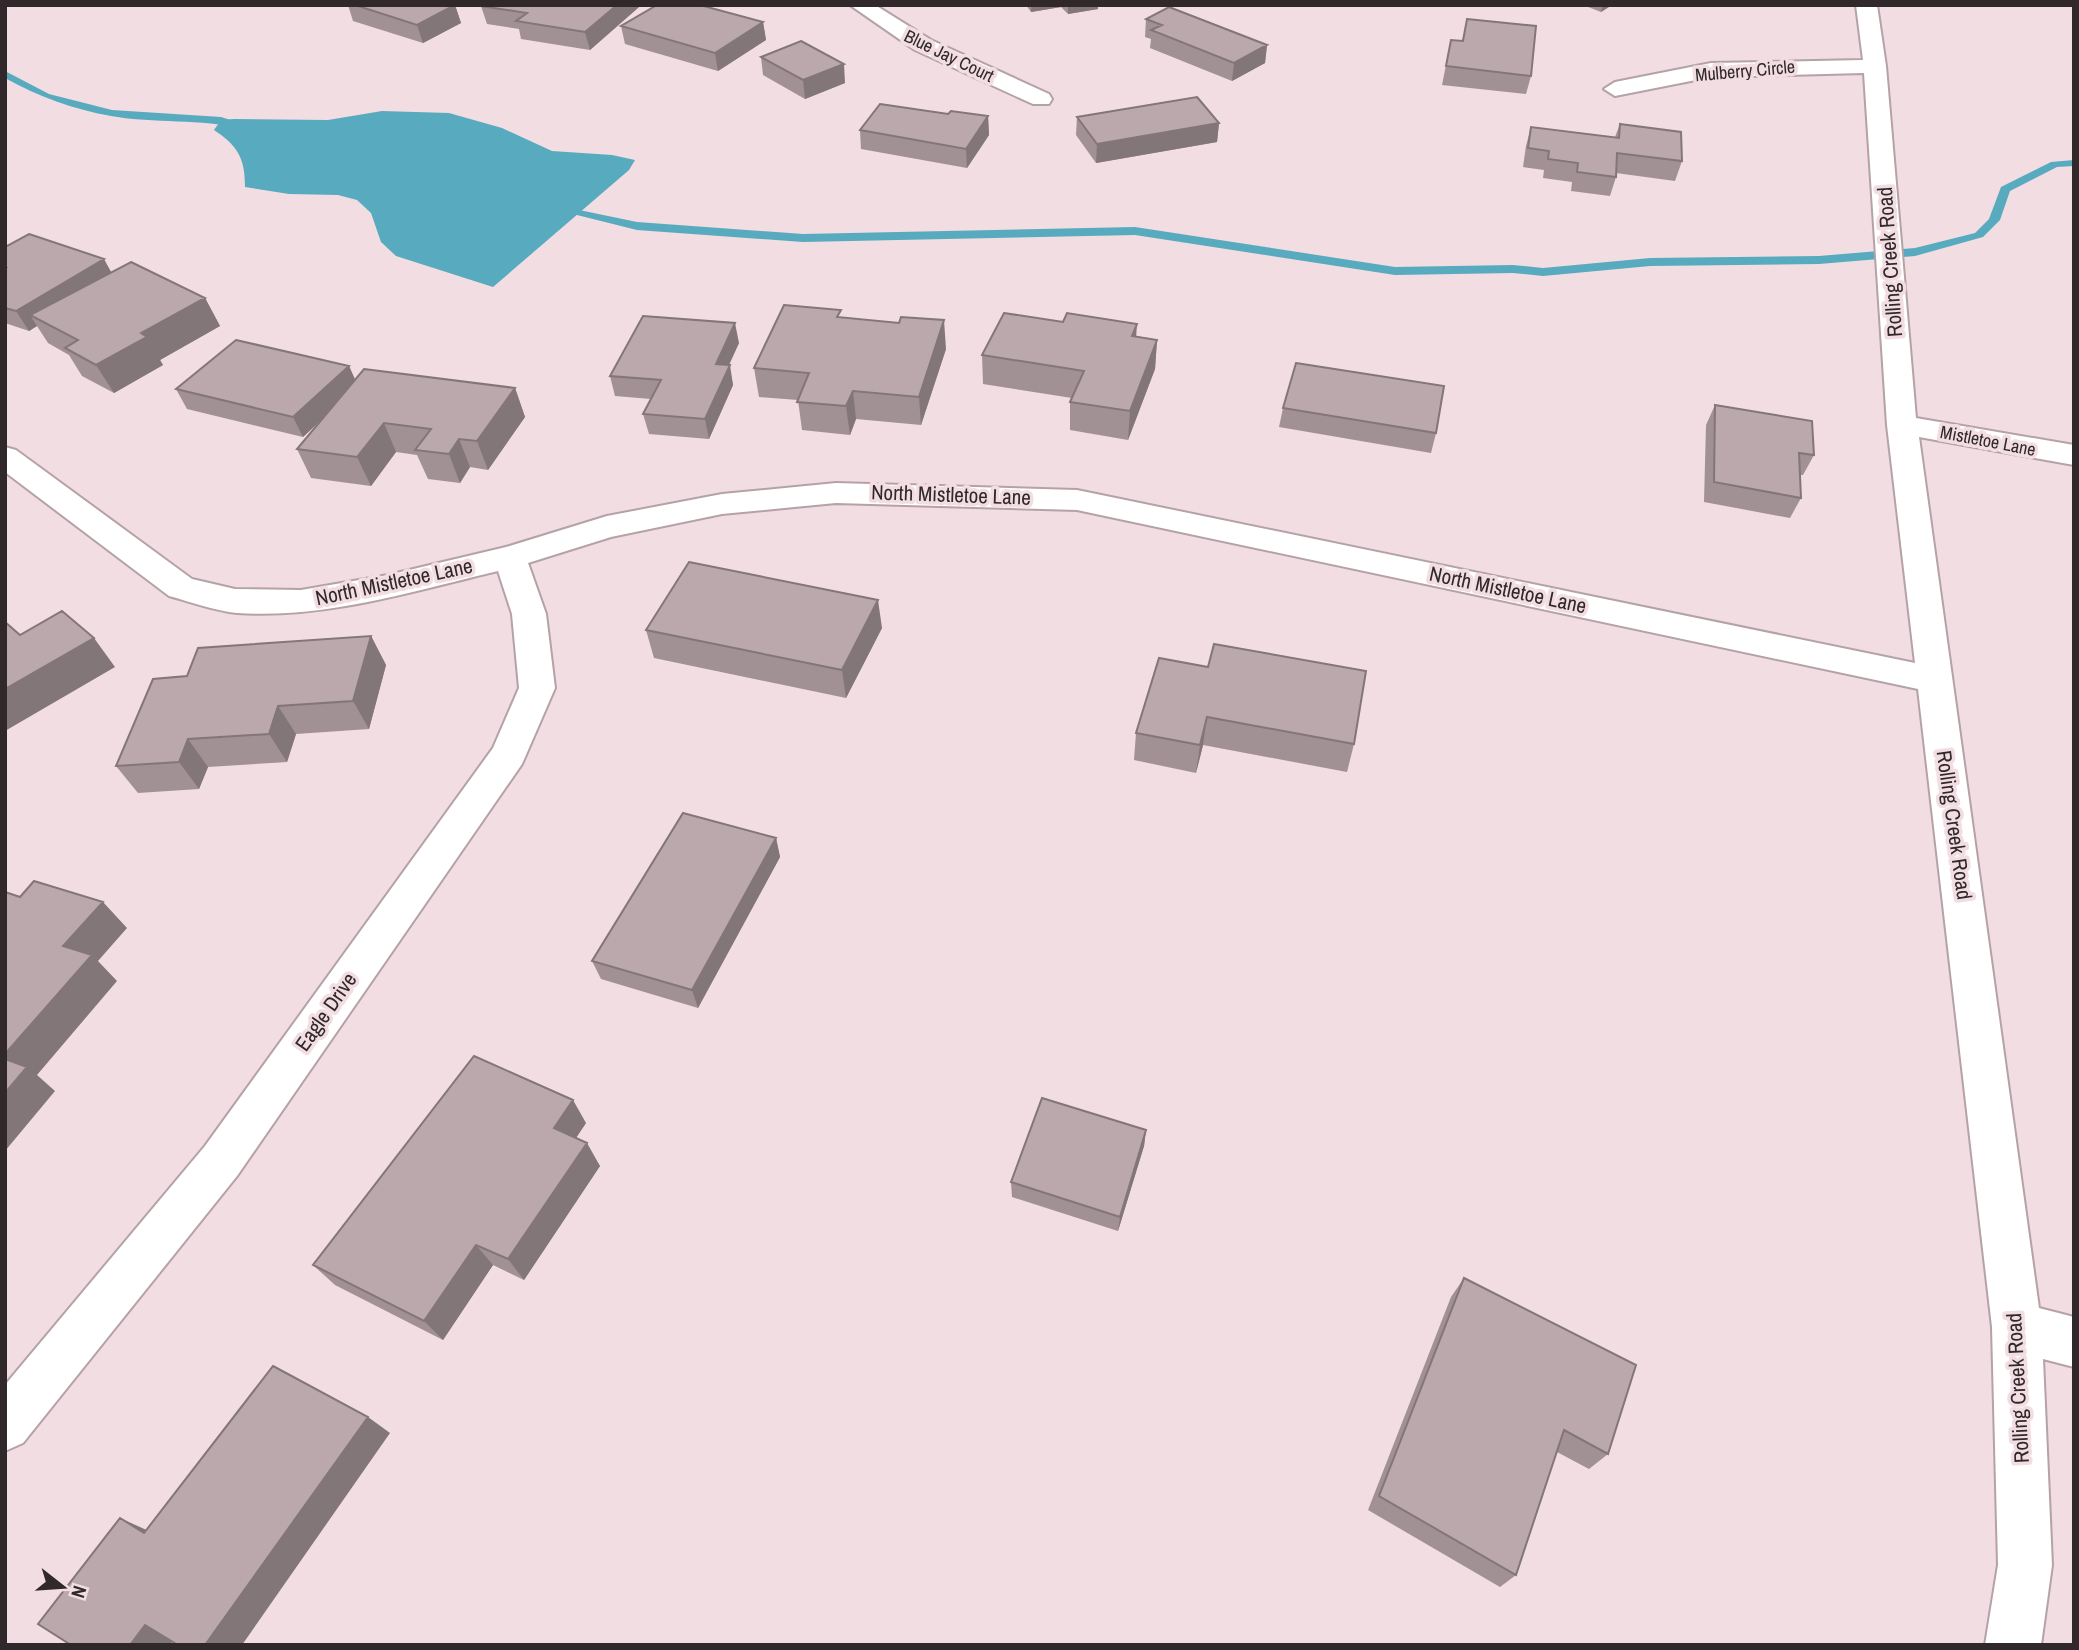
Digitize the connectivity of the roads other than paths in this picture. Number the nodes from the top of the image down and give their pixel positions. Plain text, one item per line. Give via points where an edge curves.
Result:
1 (860, 5) edge
2 (1866, 5) edge
3 (1875, 66) junction
4 (1615, 89) dead end
5 (1041, 99) dead end
6 (1902, 425) junction
7 (2074, 455) edge
8 (5, 457) edge
9 (510, 556) junction
10 (1935, 680) junction
11 (2017, 1327) junction
12 (2074, 1342) edge
13 (5, 1425) edge
14 (2013, 1645) edge

1 - 5 street, Blue Jay Court via 923,45
2 - 3 street, Rolling Creek Road
3 - 4 street, Mulberry Circle via 1711,70
3 - 6 street, Rolling Creek Road
6 - 7 street, Mistletoe Lane
6 - 10 street, Rolling Creek Road
8 - 9 street, North Mistletoe Lane via 181,588 235,601 301,603
9 - 10 street, North Mistletoe Lane via 607,527 722,503 836,493 1077,499
9 - 13 street, Eagle Drive via 529,614 537,688 509,754 221,1161
10 - 11 street, Rolling Creek Road
11 - 12 street
11 - 14 street, Rolling Creek Road via 2025,1565

